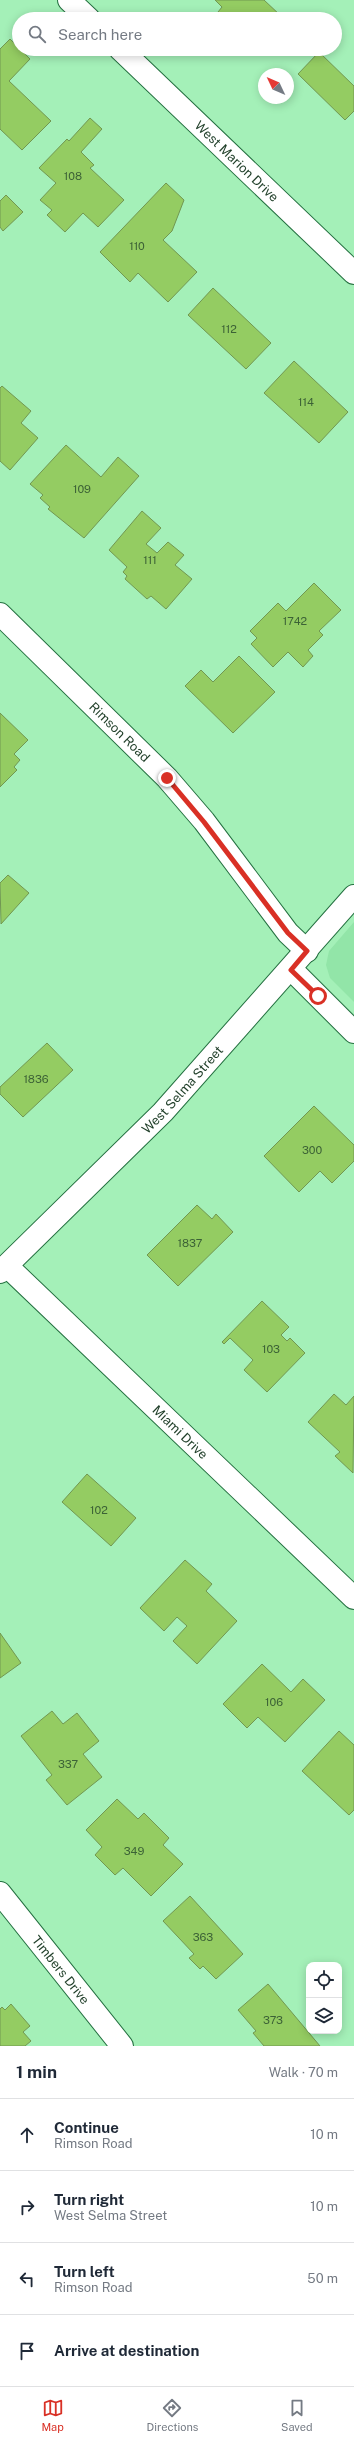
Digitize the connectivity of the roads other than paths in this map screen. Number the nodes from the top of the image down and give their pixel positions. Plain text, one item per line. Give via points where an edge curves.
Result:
1 (69, 0) edge
2 (82, 12) edge
3 (127, 56) edge
4 (354, 273) edge
5 (0, 614) edge
6 (354, 896) edge
7 (307, 951) junction
8 (291, 970) junction
9 (354, 1032) edge
10 (4, 1269) edge
11 (354, 1598) edge
12 (0, 1893) edge
13 (122, 2046) edge

1 - 2 street
3 - 4 street, West Marion Drive
5 - 7 street, Rimson Road via 167,778 204,822 288,933
6 - 7 street, West Selma Street
7 - 8 street, West Selma Street
8 - 9 street
8 - 10 street, West Selma Street via 163,1112
10 - 11 street, Miami Drive
12 - 13 street, Timbers Drive

